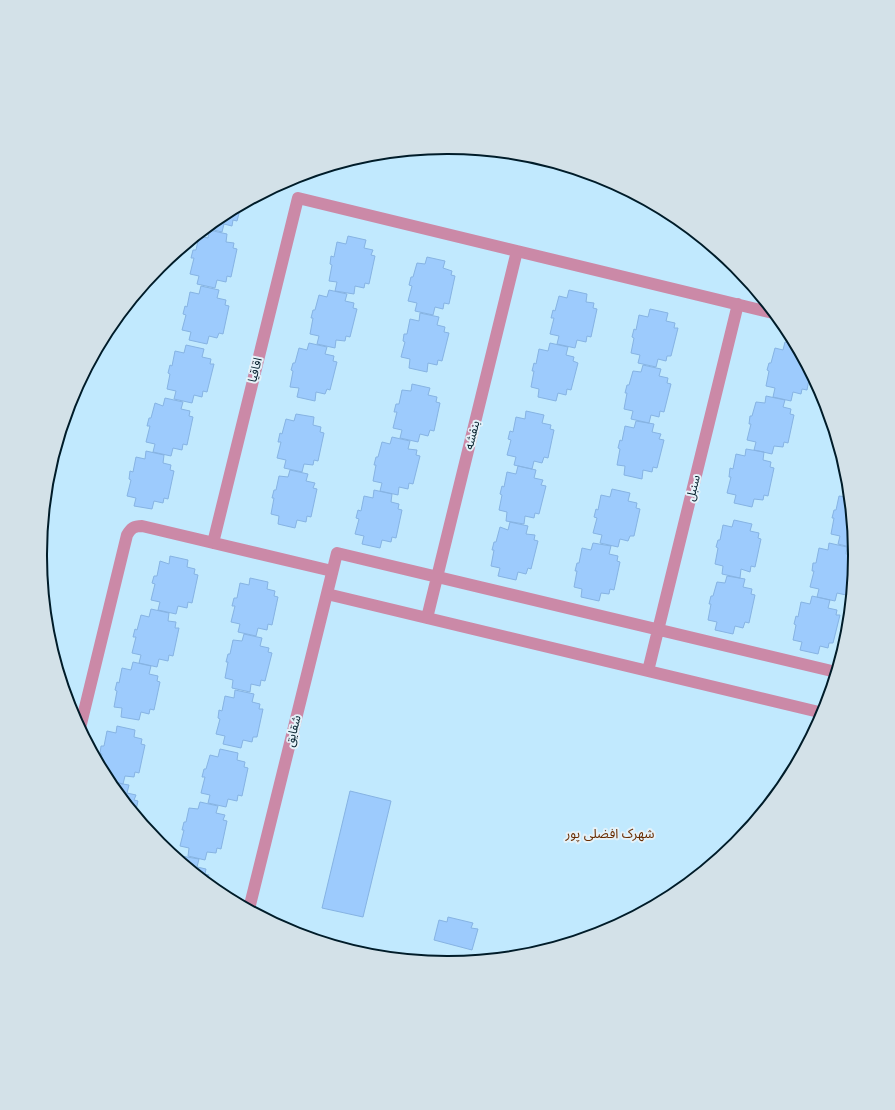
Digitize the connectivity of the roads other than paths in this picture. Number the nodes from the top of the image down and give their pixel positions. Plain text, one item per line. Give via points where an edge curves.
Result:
1 (517, 251) junction
2 (738, 304) junction
3 (765, 311) edge
4 (213, 542) junction
5 (332, 571) junction
6 (438, 577) junction
7 (327, 594) junction
8 (428, 618) junction
9 (658, 630) junction
10 (831, 671) edge
11 (648, 672) junction
12 (816, 711) edge
13 (82, 719) edge
14 (250, 904) edge

1 - 2 street
1 - 4 street, اقاقیا via 298,198
1 - 6 street, بنفشه
2 - 3 street
2 - 9 street, سنبل
4 - 5 street
4 - 13 street via 142,526 130,529
5 - 6 street, شقایق via 337,553
5 - 7 street, شقایق
6 - 8 street, بنفشه
6 - 9 street
7 - 8 street
7 - 14 street, شقایق
8 - 11 street
9 - 10 street
9 - 11 street, سنبل
11 - 12 street

